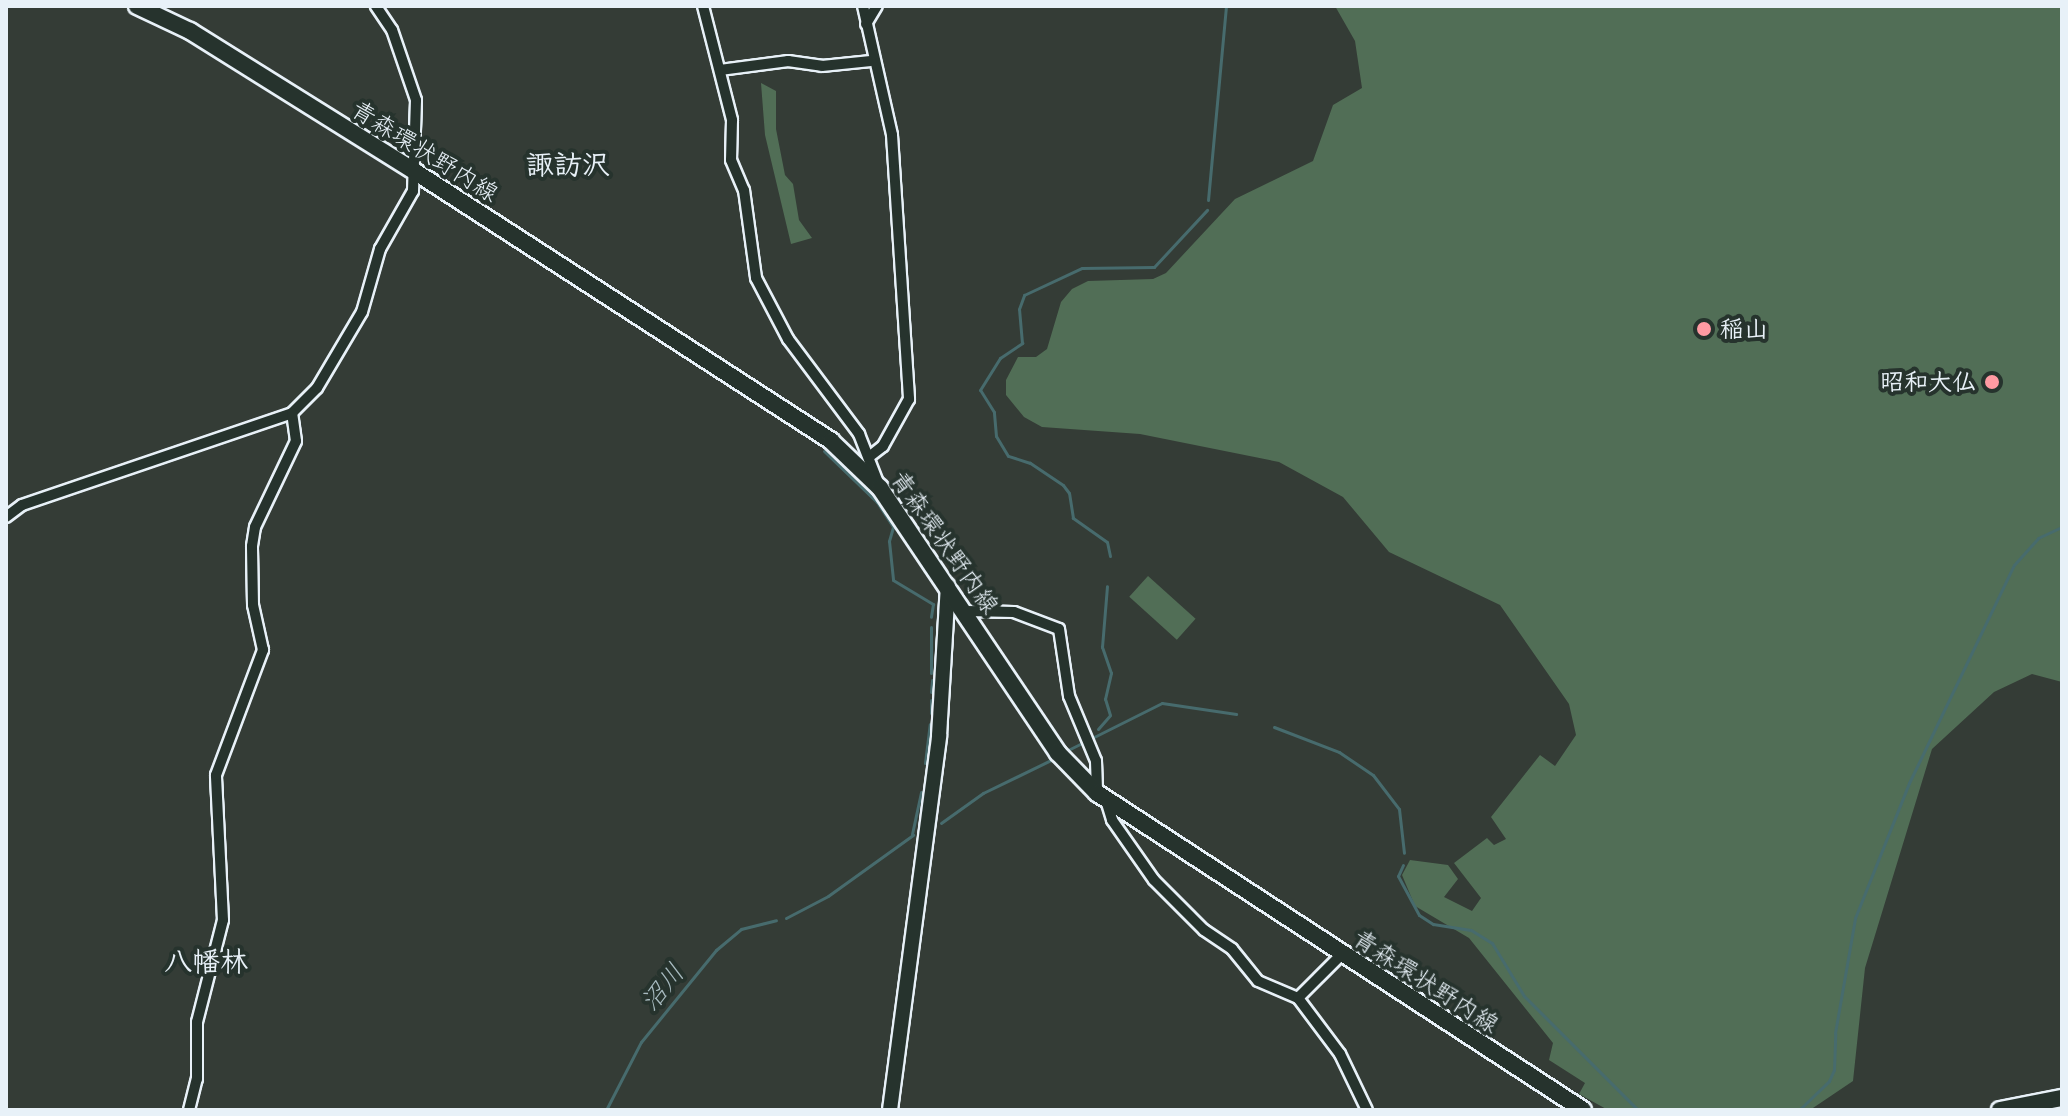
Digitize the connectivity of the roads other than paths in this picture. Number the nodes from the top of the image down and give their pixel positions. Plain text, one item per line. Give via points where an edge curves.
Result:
1 (137, 6) edge
2 (376, 6) edge
3 (703, 6) edge
4 (863, 6) edge
5 (877, 6) edge
6 (866, 24) junction
7 (871, 61) junction
8 (720, 70) junction
9 (414, 171) junction
10 (292, 413) junction
11 (870, 456) junction
12 (880, 488) junction
13 (6, 517) edge
14 (948, 586) junction
15 (967, 611) junction
16 (1102, 796) junction
17 (1341, 955) junction
18 (1298, 998) junction
19 (2062, 1098) edge
20 (189, 1110) edge
21 (890, 1110) edge
22 (1367, 1110) edge
23 (1583, 1110) edge
24 (2000, 1110) edge

1 - 9 main road, 青森環状野内線 via 190,31
2 - 9 street via 392,30 416,100
3 - 8 street
4 - 6 street
5 - 6 street
6 - 7 street
7 - 8 street via 822,66 788,61
7 - 11 street via 884,93 898,187 900,326 909,399 888,438
8 - 11 street via 732,120 731,160 744,190 756,278 788,339 845,411
9 - 10 street via 413,191 380,249 362,312 317,388
9 - 12 main road, 青森環状野内線 via 791,411
10 - 13 street via 22,505
10 - 20 street via 296,441 255,527 252,546 253,605 263,650 216,775 223,920 197,1022 197,1079
11 - 12 street
12 - 14 main road, 青森環状野内線
14 - 15 main road, 青森環状野内線
14 - 21 street via 939,736
15 - 16 main road, 青森環状野内線 via 1058,753
15 - 16 street via 1014,612 1059,629 1069,696 1096,761
16 - 17 main road, 青森環状野内線
16 - 18 street via 1112,820 1154,880 1204,930 1232,949 1258,981
17 - 18 street
17 - 23 main road, 青森環状野内線
18 - 22 street via 1340,1054
19 - 24 main road

